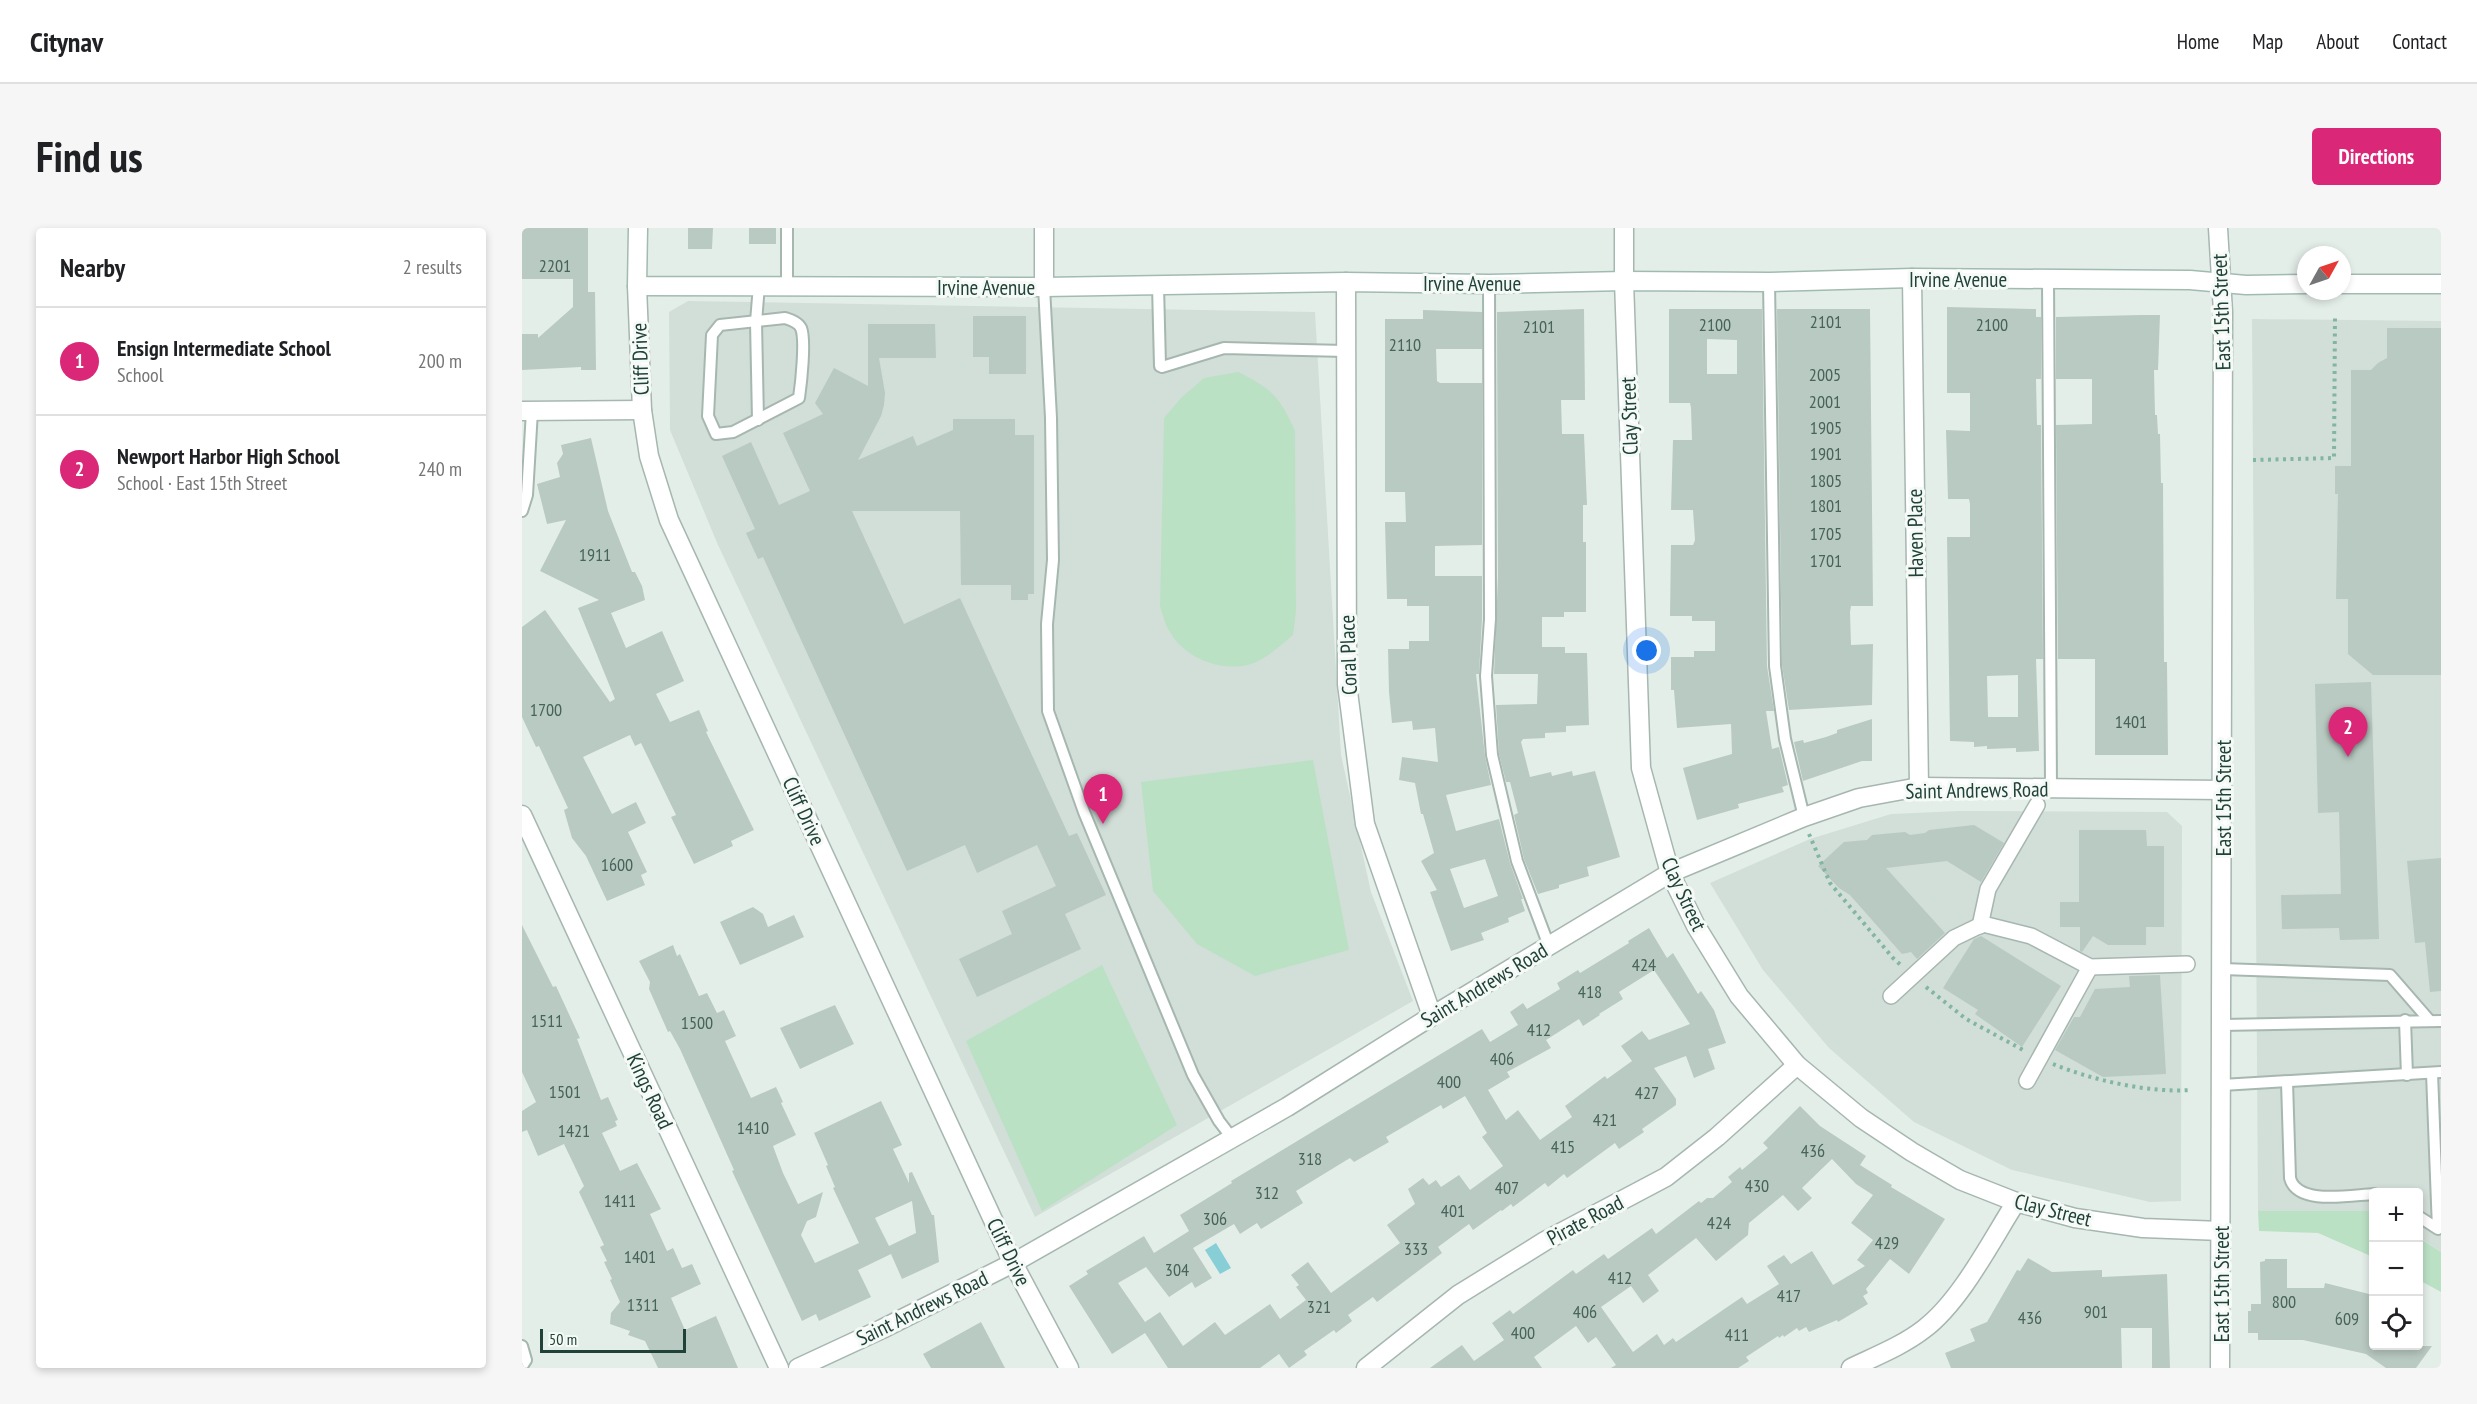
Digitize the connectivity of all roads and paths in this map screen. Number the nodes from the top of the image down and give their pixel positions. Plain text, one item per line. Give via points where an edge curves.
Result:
1 (638, 228) edge
2 (787, 228) edge
3 (1044, 228) edge
4 (1624, 228) edge
5 (2218, 228) edge
6 (1911, 278) junction
7 (2048, 279) junction
8 (1624, 281) junction
9 (1346, 282) junction
10 (1769, 282) junction
11 (2221, 283) junction
12 (1489, 284) junction
13 (2297, 284) edge
14 (2351, 284) edge
15 (2441, 284) edge
16 (759, 285) junction
17 (787, 285) junction
18 (1158, 285) junction
19 (638, 286) junction
20 (1044, 288) junction
21 (2335, 315) dead end
22 (756, 322) junction
23 (1346, 351) junction
24 (642, 410) junction
25 (527, 411) edge
26 (758, 420) junction
27 (2253, 460) dead end
28 (522, 511) edge
29 (1919, 787) junction
30 (2051, 788) junction
31 (2223, 790) junction
32 (2037, 805) dead end
33 (522, 815) edge
34 (1806, 824) junction
35 (1670, 873) junction
36 (1980, 926) junction
37 (1549, 946) junction
38 (2187, 964) dead end
39 (2090, 967) junction
40 (2222, 969) junction
41 (1913, 976) junction
42 (1891, 996) dead end
43 (1432, 1016) junction
44 (2404, 1020) junction
45 (2435, 1021) edge
46 (2222, 1025) junction
47 (2040, 1058) junction
48 (1797, 1065) junction
49 (2437, 1073) edge
50 (2407, 1075) junction
51 (2027, 1081) dead end
52 (2287, 1082) junction
53 (2222, 1085) junction
54 (2190, 1090) dead end
55 (1232, 1138) junction
56 (2369, 1194) edge
57 (2016, 1202) junction
58 (2423, 1219) edge
59 (2221, 1231) junction
60 (1013, 1263) junction
61 (522, 1346) edge
62 (522, 1366) edge
63 (779, 1368) edge
64 (798, 1368) edge
65 (1069, 1368) edge
66 (1366, 1368) edge
67 (1851, 1368) edge
68 (2220, 1368) edge

1 - 19 street, Cliff Drive
2 - 17 lane
3 - 20 street
4 - 8 street, Clay Street
5 - 11 street, East 15th Street
6 - 7 street, Irvine Avenue
6 - 10 street, Irvine Avenue
6 - 29 street, Haven Place
7 - 11 street, Irvine Avenue
7 - 30 lane
8 - 10 street, Irvine Avenue
8 - 12 street, Irvine Avenue
8 - 35 street, Clay Street via 1641,768
9 - 12 street, Irvine Avenue
9 - 18 street, Irvine Avenue
9 - 23 street, Coral Place
10 - 34 lane via 1775,666 1785,739
11 - 13 street, Irvine Avenue
11 - 31 street, East 15th Street
12 - 37 lane via 1490,618 1486,676 1492,755 1517,861
14 - 15 street
16 - 17 street, Irvine Avenue
16 - 19 street, Irvine Avenue
16 - 22 lane
17 - 20 street, Irvine Avenue
18 - 20 street, Irvine Avenue
18 - 23 lane via 1162,367 1224,348
19 - 24 street, Cliff Drive
20 - 55 lane via 1053,560 1047,624 1048,711 1084,812 1193,1075
21 - 27 path via 2334,458
22 - 26 lane
22 - 26 lane via 785,318 802,329 799,398
22 - 26 lane via 720,325 712,335 708,416 716,434 733,432
23 - 43 street, Coral Place via 1347,684 1365,824
24 - 25 street
24 - 60 street, Cliff Drive via 649,456 669,520
25 - 28 lane via 526,495
29 - 30 street, Saint Andrews Road
29 - 34 street, Saint Andrews Road via 1859,798
30 - 31 street, Saint Andrews Road
31 - 40 street, East 15th Street
32 - 36 street via 1988,890
33 - 63 street, Kings Road
34 - 35 street, Saint Andrews Road
34 - 41 path via 1830,883
35 - 37 street, Saint Andrews Road
35 - 48 street, Clay Street via 1696,926 1739,996
36 - 39 street via 2031,936
36 - 41 street via 1954,938
37 - 43 street, Saint Andrews Road
38 - 39 street
39 - 47 street
40 - 45 lane via 2390,975
40 - 46 street, East 15th Street
41 - 42 street
41 - 47 path via 1966,1019
43 - 55 street, Saint Andrews Road
44 - 45 lane
44 - 46 lane
44 - 50 lane
46 - 53 street, East 15th Street
47 - 51 street
47 - 54 path via 2068,1070 2124,1084
48 - 57 street, Clay Street via 1861,1118 1912,1152 1960,1180
48 - 66 street, Pirate Road via 1717,1137 1665,1177 1545,1241 1458,1295
49 - 50 lane
49 - 58 lane via 2438,1228
50 - 52 lane
52 - 53 lane
52 - 56 lane via 2290,1178 2294,1187 2308,1196
53 - 59 street, East 15th Street
55 - 60 street, Saint Andrews Road
57 - 59 street, Clay Street via 2086,1220 2143,1228
57 - 67 street via 1946,1308 1925,1329
59 - 68 street, East 15th Street
60 - 64 street, Saint Andrews Road
60 - 65 street, Cliff Drive
61 - 62 lane via 526,1360

